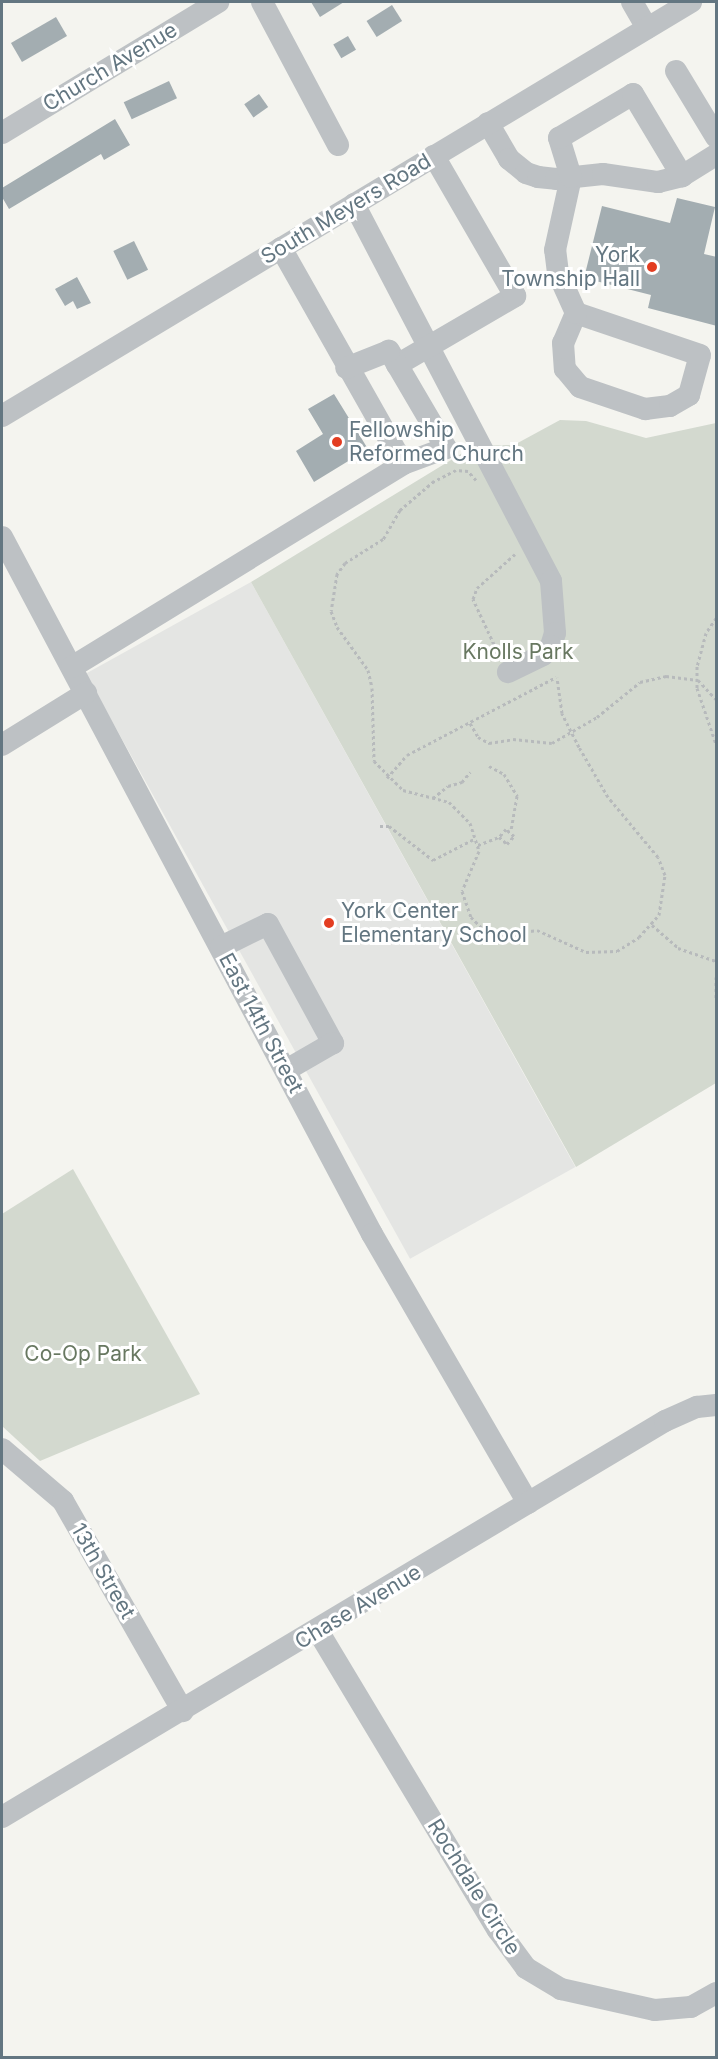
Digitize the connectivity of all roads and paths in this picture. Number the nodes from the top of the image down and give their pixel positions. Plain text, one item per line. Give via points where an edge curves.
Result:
1 (218, 2) edge
2 (262, 2) edge
3 (632, 2) edge
4 (691, 2) edge
5 (647, 28) junction
6 (676, 71) dead end
7 (488, 123) junction
8 (2, 133) edge
9 (717, 137) edge
10 (338, 145) dead end
11 (717, 155) edge
12 (434, 156) junction
13 (682, 176) junction
14 (571, 177) junction
15 (354, 204) junction
16 (281, 248) junction
17 (576, 313) junction
18 (429, 347) junction
19 (397, 365) junction
20 (346, 368) junction
21 (2, 416) edge
22 (403, 464) junction
23 (482, 490) dead end
24 (2, 537) edge
25 (514, 547) dead end
26 (717, 618) edge
27 (72, 667) junction
28 (508, 672) joint
29 (698, 680) junction
30 (86, 693) junction
31 (717, 699) edge
32 (470, 723) junction
33 (572, 733) junction
34 (717, 744) edge
35 (2, 745) edge
36 (489, 766) dead end
37 (470, 772) dead end
38 (387, 778) junction
39 (433, 798) junction
40 (380, 826) dead end
41 (511, 830) junction
42 (499, 837) junction
43 (476, 838) junction
44 (478, 845) junction
45 (652, 925) junction
46 (221, 947) junction
47 (717, 961) edge
48 (717, 977) edge
49 (717, 998) edge
50 (286, 1070) junction
51 (717, 1405) edge
52 (2, 1449) edge
53 (528, 1503) junction
54 (318, 1631) junction
55 (183, 1711) junction
56 (2, 1817) edge
57 (717, 1993) edge

1 - 8 street, Church Avenue
2 - 10 street
3 - 5 street
4 - 5 street, South Meyers Road
5 - 7 street, South Meyers Road
6 - 9 street
7 - 12 street, South Meyers Road
7 - 14 street via 509,159 526,173 556,180
11 - 13 street
12 - 15 street, South Meyers Road
12 - 18 street via 515,296
13 - 14 street via 658,182 603,174
13 - 14 street via 633,94 559,138
14 - 17 street via 555,250 558,273
15 - 16 street, South Meyers Road
15 - 18 street
16 - 20 street via 340,348
16 - 21 street, South Meyers Road
17 - 17 street via 700,355 689,394 670,406 645,409 580,387 565,369 563,343
18 - 19 street
18 - 28 street via 551,581 555,633 551,646
19 - 20 street via 389,351
19 - 22 street via 446,448
20 - 22 street
22 - 27 street
23 - 38 path via 468,471 456,470 434,481 400,510 383,539 345,563 333,587 331,611 337,627 368,670 374,761
24 - 27 street, East 14th Street
25 - 28 path via 515,555 509,563 477,588 473,599
26 - 29 path via 706,633 697,666
27 - 30 street, East 14th Street
29 - 31 path
29 - 33 path via 649,678
29 - 34 path
30 - 35 street
30 - 46 street, East 14th Street
32 - 33 path via 478,737 489,742 552,742
32 - 33 path via 557,677 562,713
32 - 38 path via 407,755
33 - 45 path via 608,797 658,857 665,886 659,915
36 - 41 path via 504,774 517,796
37 - 39 path via 462,782
38 - 39 path via 403,790
39 - 43 path via 449,802 462,813
40 - 43 path via 389,826 433,861
41 - 42 path via 501,832
41 - 42 path via 512,841 507,844
42 - 44 path
43 - 44 path
44 - 45 path via 462,891 471,917 483,929 501,934 537,930 596,953 624,948
45 - 47 path via 678,948
46 - 50 street, East 14th Street
46 - 50 street via 268,924 333,1043
48 - 49 path
50 - 53 street, East 14th Street via 372,1234
51 - 53 street, Chase Avenue via 697,1407 664,1421
52 - 55 street, 13th Street via 63,1501
53 - 54 street, Chase Avenue
54 - 55 street, Chase Avenue
54 - 57 street, Rochdale Circle via 498,1930 526,1968 561,1989 655,2010 691,2007
55 - 56 street, Chase Avenue

